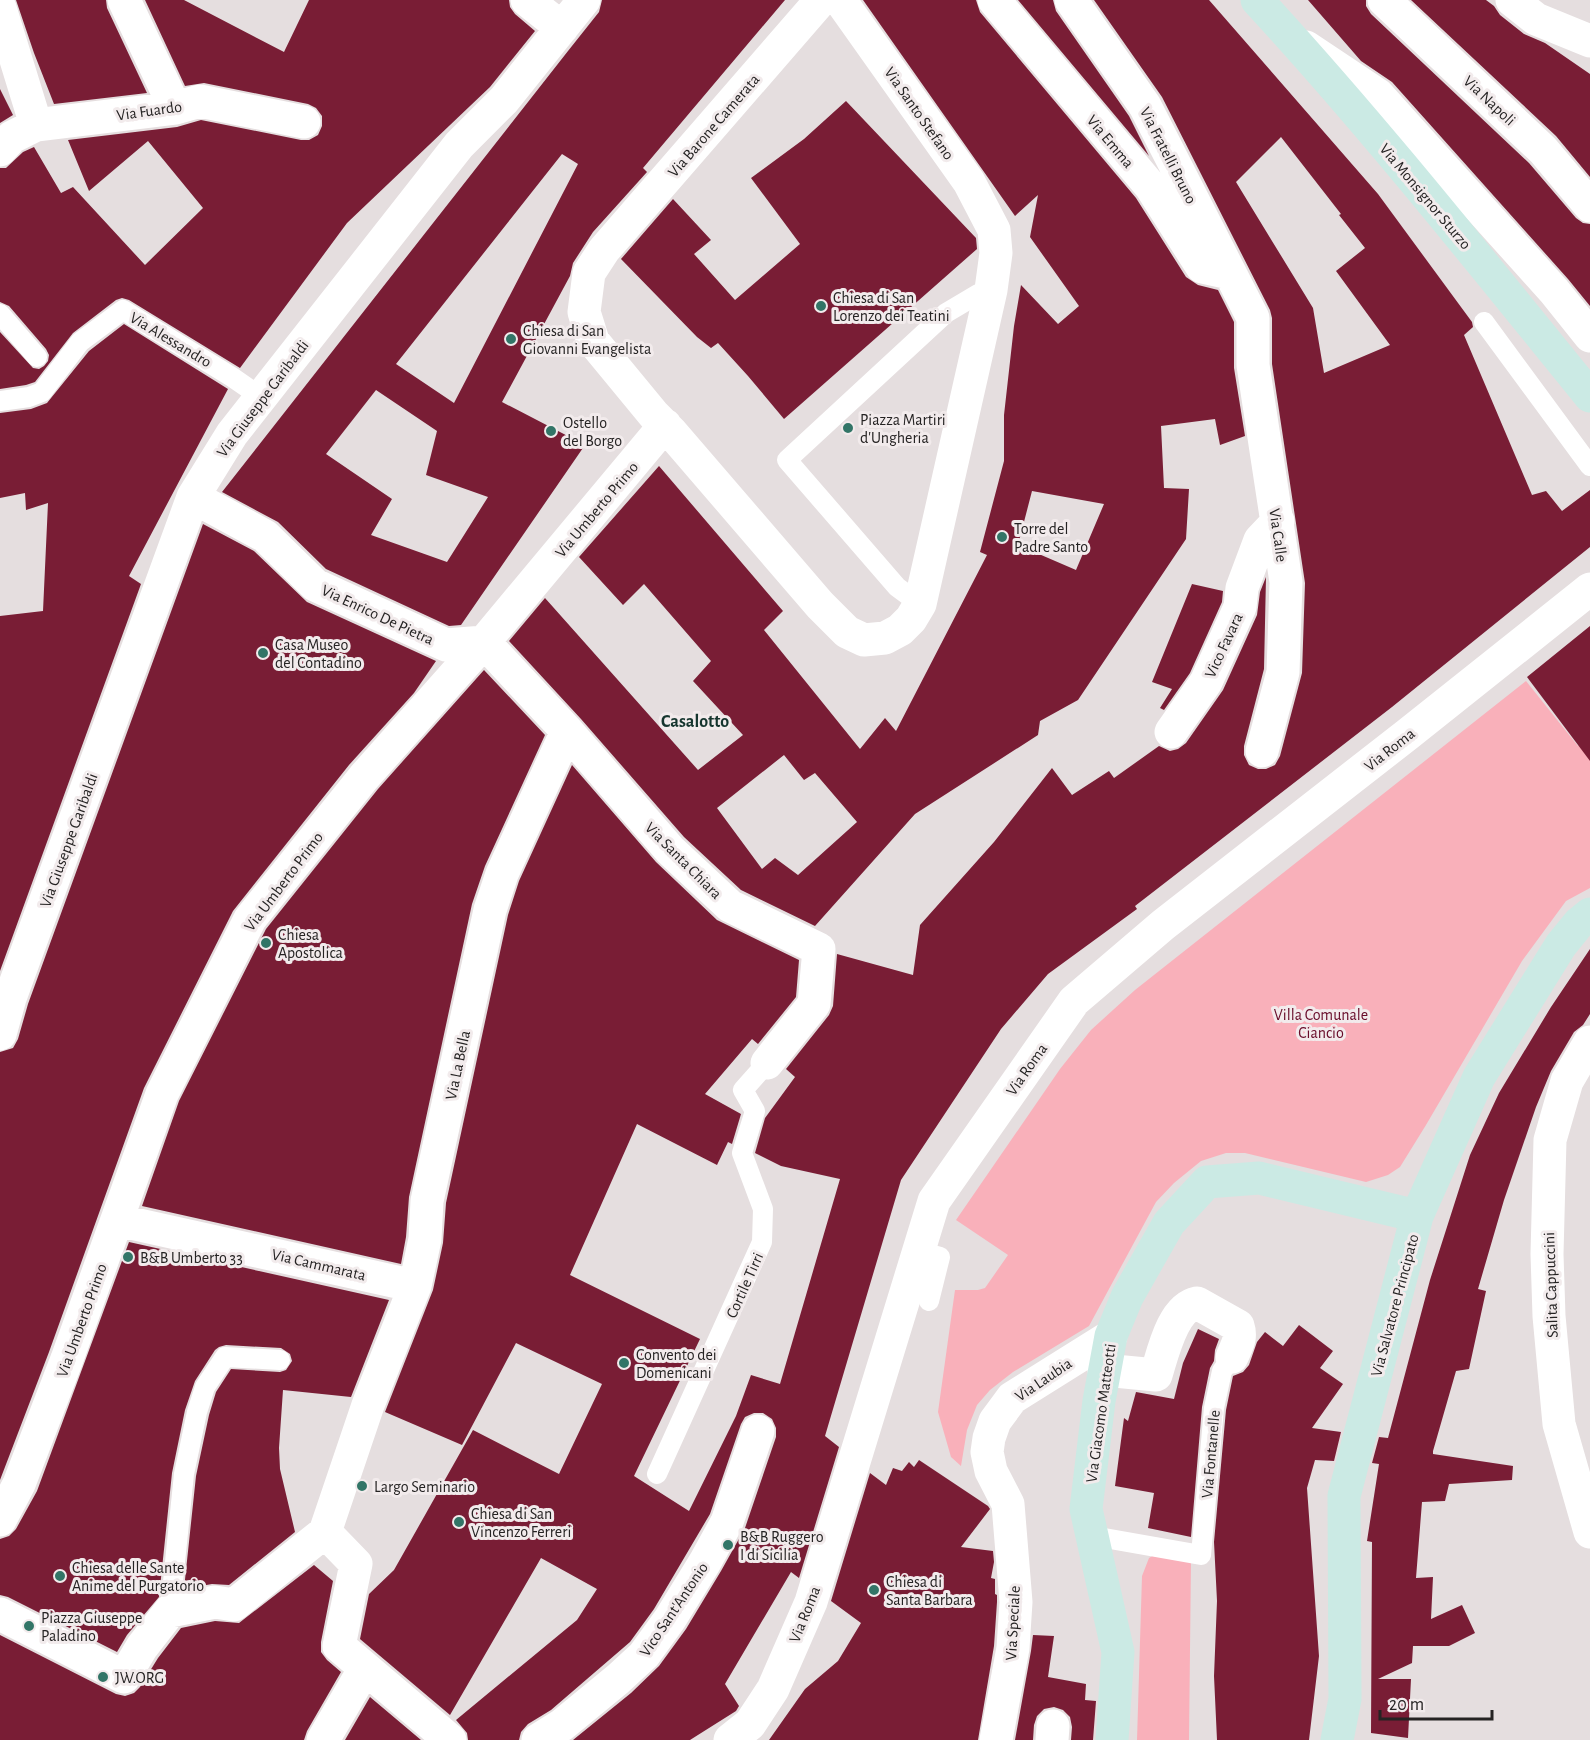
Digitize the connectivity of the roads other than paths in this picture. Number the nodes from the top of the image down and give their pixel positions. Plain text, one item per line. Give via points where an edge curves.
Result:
1 (124, 0) edge
2 (527, 0) edge
3 (584, 0) edge
4 (821, 0) edge
5 (840, 0) edge
6 (994, 0) edge
7 (1071, 0) edge
8 (1257, 0) edge
9 (1384, 0) edge
10 (1512, 0) edge
11 (0, 8) edge
12 (561, 28) junction
13 (1292, 37) junction
14 (1590, 41) edge
15 (175, 108) junction
16 (304, 122) dead end
17 (36, 125) junction
18 (0, 150) edge
19 (1590, 206) edge
20 (1229, 273) junction
21 (991, 290) junction
22 (0, 314) edge
23 (1253, 318) joint
24 (1484, 322) dead end
25 (1590, 336) edge
26 (37, 357) dead end
27 (1590, 396) edge
28 (261, 397) junction
29 (0, 401) edge
30 (665, 425) junction
31 (1590, 466) edge
32 (193, 497) junction
33 (1278, 521) junction
34 (1590, 589) edge
35 (920, 604) junction
36 (484, 642) junction
37 (567, 731) junction
38 (1171, 732) dead end
39 (1262, 751) dead end
40 (1590, 914) edge
41 (0, 1034) edge
42 (1590, 1042) edge
43 (767, 1062) joint
44 (1417, 1216) junction
45 (117, 1220) junction
46 (918, 1251) junction
47 (415, 1286) junction
48 (929, 1301) dead end
49 (1111, 1336) junction
50 (1232, 1357) joint
51 (280, 1360) dead end
52 (1104, 1370) junction
53 (758, 1431) dead end
54 (657, 1474) dead end
55 (1008, 1504) joint
56 (0, 1520) edge
57 (1590, 1532) edge
58 (1093, 1536) junction
59 (314, 1541) junction
60 (170, 1611) junction
61 (0, 1614) edge
62 (365, 1668) junction
63 (550, 1733) edge
64 (323, 1740) edge
65 (450, 1740) edge
66 (730, 1740) edge
67 (996, 1740) edge
68 (1112, 1740) edge
69 (1337, 1740) edge

1 - 15 street
2 - 12 street
3 - 12 street, Via Giuseppe Garibaldi
4 - 30 street, Via Barone Camerata via 604,250 589,273 584,312 593,341
5 - 21 street, Via Santo Stefano via 969,182 994,230 996,253
6 - 20 street, Via Emma via 1151,187 1202,267
7 - 20 street, Via Fratelli Bruno via 1145,106
8 - 13 main road, Via Monsignor Sturzo
9 - 19 street, Via Napoli via 1543,150
10 - 14 street via 1536,19
11 - 17 street
12 - 28 street, Via Giuseppe Garibaldi via 504,100 459,146
13 - 25 street via 1378,95
13 - 27 main road, Via Monsignor Sturzo
15 - 16 street, Via Fuardo via 200,101
15 - 17 street, Via Fuardo
17 - 18 street, Via Fuardo via 12,137
20 - 23 street, Via Fratelli Bruno
21 - 35 street
21 - 35 lane via 946,313 787,460 897,587
22 - 26 lane
23 - 33 street, Via Calle via 1253,365
24 - 31 lane
28 - 29 lane, Via Alessandro via 123,310 80,342 42,392 29,398
28 - 32 street, Via Giuseppe Garibaldi via 231,434
30 - 35 street via 847,632 864,640 885,638 900,630
30 - 36 street, Via Umberto Primo
32 - 36 street, Via Enrico De Pietra via 265,536 315,585 446,645
32 - 41 street, Via Giuseppe Garibaldi
33 - 38 street, Vico Favara via 1260,540 1242,588 1240,607 1206,682
33 - 39 street, Via Calle via 1286,582 1283,672
34 - 46 street, Via Roma via 1163,925 1074,1001 934,1201
36 - 37 street, Via Santa Chiara
36 - 45 street, Via Umberto Primo via 364,777 250,919 162,1094
37 - 43 street, Via Santa Chiara via 670,850 730,906 819,949 814,1004
37 - 47 street, Via La Bella via 502,874 490,910 427,1201 425,1239
40 - 44 main road, Via Salvatore Principato via 1561,945 1479,1077
42 - 57 street, Salita Cappuccini via 1567,1081 1550,1140 1547,1254 1559,1424
43 - 54 lane, Cortile Tirri via 743,1090 755,1112 742,1153 763,1209 762,1242
44 - 49 main road, Via Giacomo Matteotti via 1260,1178 1207,1182 1169,1223 1127,1297
44 - 69 main road, Via Salvatore Principato via 1344,1496 1345,1700
45 - 47 street, Via Cammarata
45 - 56 street, Via Umberto Primo via 35,1443
46 - 48 lane via 940,1257
46 - 66 street, Via Roma via 811,1602 772,1689 750,1725
47 - 59 street, Via La Bella
49 - 52 main road, Via Giacomo Matteotti
49 - 55 street, Via Laubia via 1012,1398 995,1421 987,1452 991,1471
50 - 52 street via 1239,1342 1238,1326 1197,1303 1185,1309 1169,1333 1156,1375
50 - 58 lane, Via Fontanelle via 1222,1371 1214,1408 1201,1555
51 - 60 lane via 225,1357 205,1386 184,1474
52 - 58 main road, Via Giacomo Matteotti via 1086,1509
53 - 63 street, Vico Sant'Antonio via 727,1522 670,1619 635,1663
55 - 67 street, Via Speciale via 1016,1602 1013,1648
58 - 68 main road, Via Giacomo Matteotti via 1118,1652
59 - 60 street via 234,1605 215,1602
59 - 62 street via 356,1564 339,1646
60 - 61 street via 124,1677
62 - 64 street
62 - 65 street

